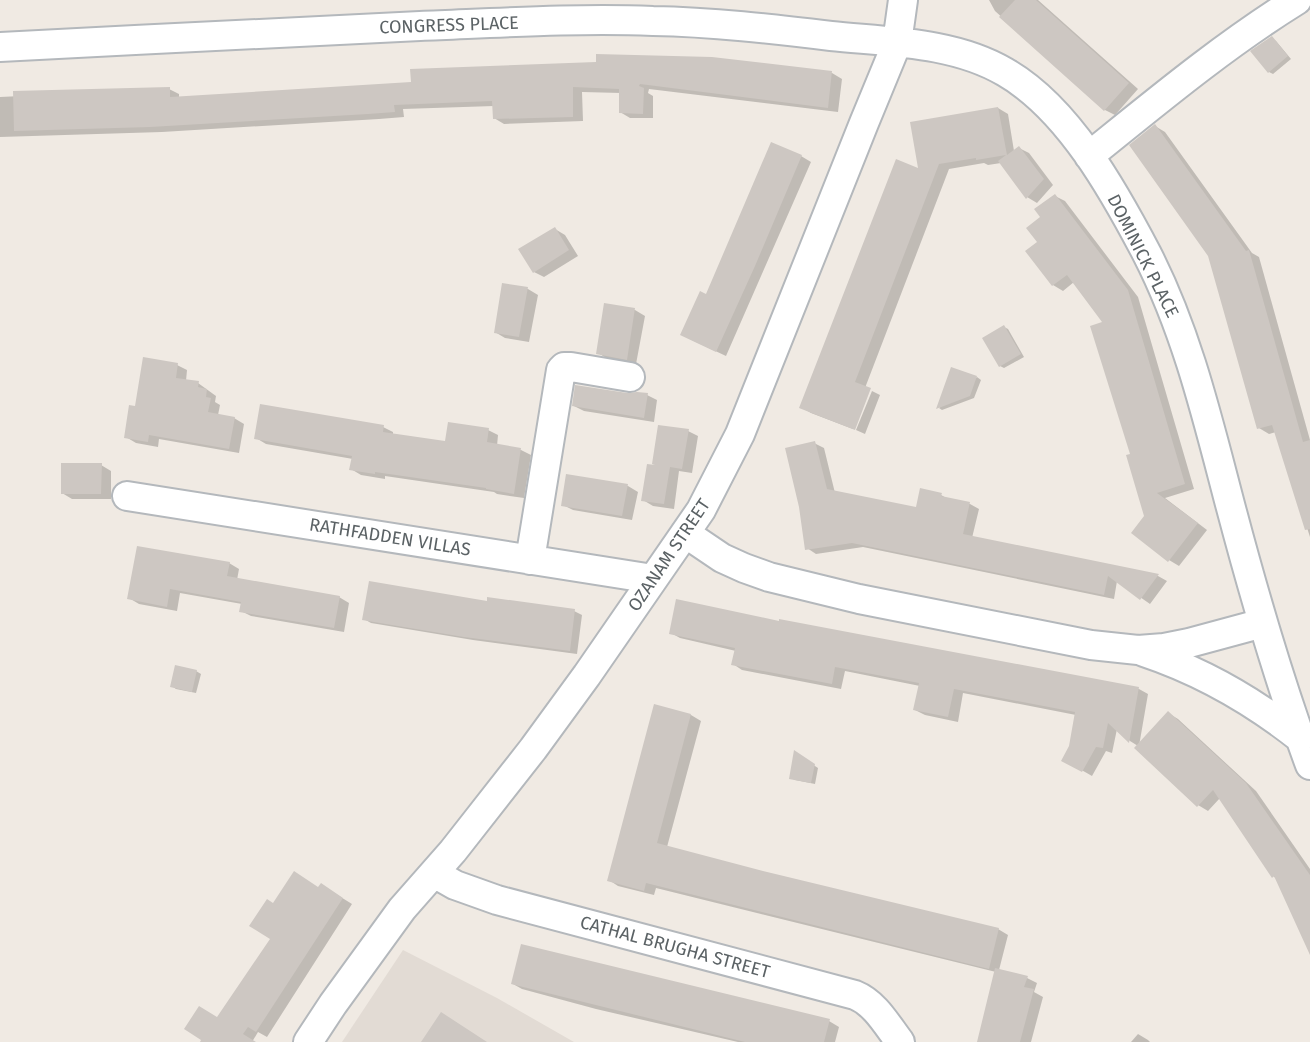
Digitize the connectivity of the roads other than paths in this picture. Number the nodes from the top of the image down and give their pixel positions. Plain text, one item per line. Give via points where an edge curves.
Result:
1 (903, 0) edge
2 (1297, 0) edge
3 (897, 43) junction
4 (0, 47) edge
5 (1089, 156) junction
6 (631, 377) dead end
7 (127, 496) dead end
8 (685, 533) junction
9 (530, 560) junction
10 (653, 579) junction
11 (1263, 623) junction
12 (1138, 650) junction
13 (1300, 737) junction
14 (1310, 765) edge
15 (434, 873) junction
16 (309, 1042) edge
17 (900, 1042) edge

1 - 3 street, OZANAM STREET
2 - 5 street via 1183,80
3 - 4 street, CONGRESS PLACE via 701,23 596,20
3 - 5 street, DOMINICK PLACE via 959,54 1009,74 1044,101
3 - 8 street, OZANAM STREET via 740,434
5 - 11 street, DOMINICK PLACE via 1167,294 1198,383
6 - 9 street via 571,366 561,370
7 - 9 street, RATHFADDEN VILLAS
8 - 10 street, OZANAM STREET
8 - 12 street via 722,558 769,577 937,615
9 - 10 street, RATHFADDEN VILLAS
10 - 15 street, OZANAM STREET via 540,738
11 - 12 street via 1189,643
11 - 13 street, DOMINICK PLACE
12 - 13 street via 1220,684
13 - 14 street, DOMINICK PLACE
15 - 16 street, OZANAM STREET via 372,949
15 - 17 street, CATHAL BRUGHA STREET via 498,900 861,997

